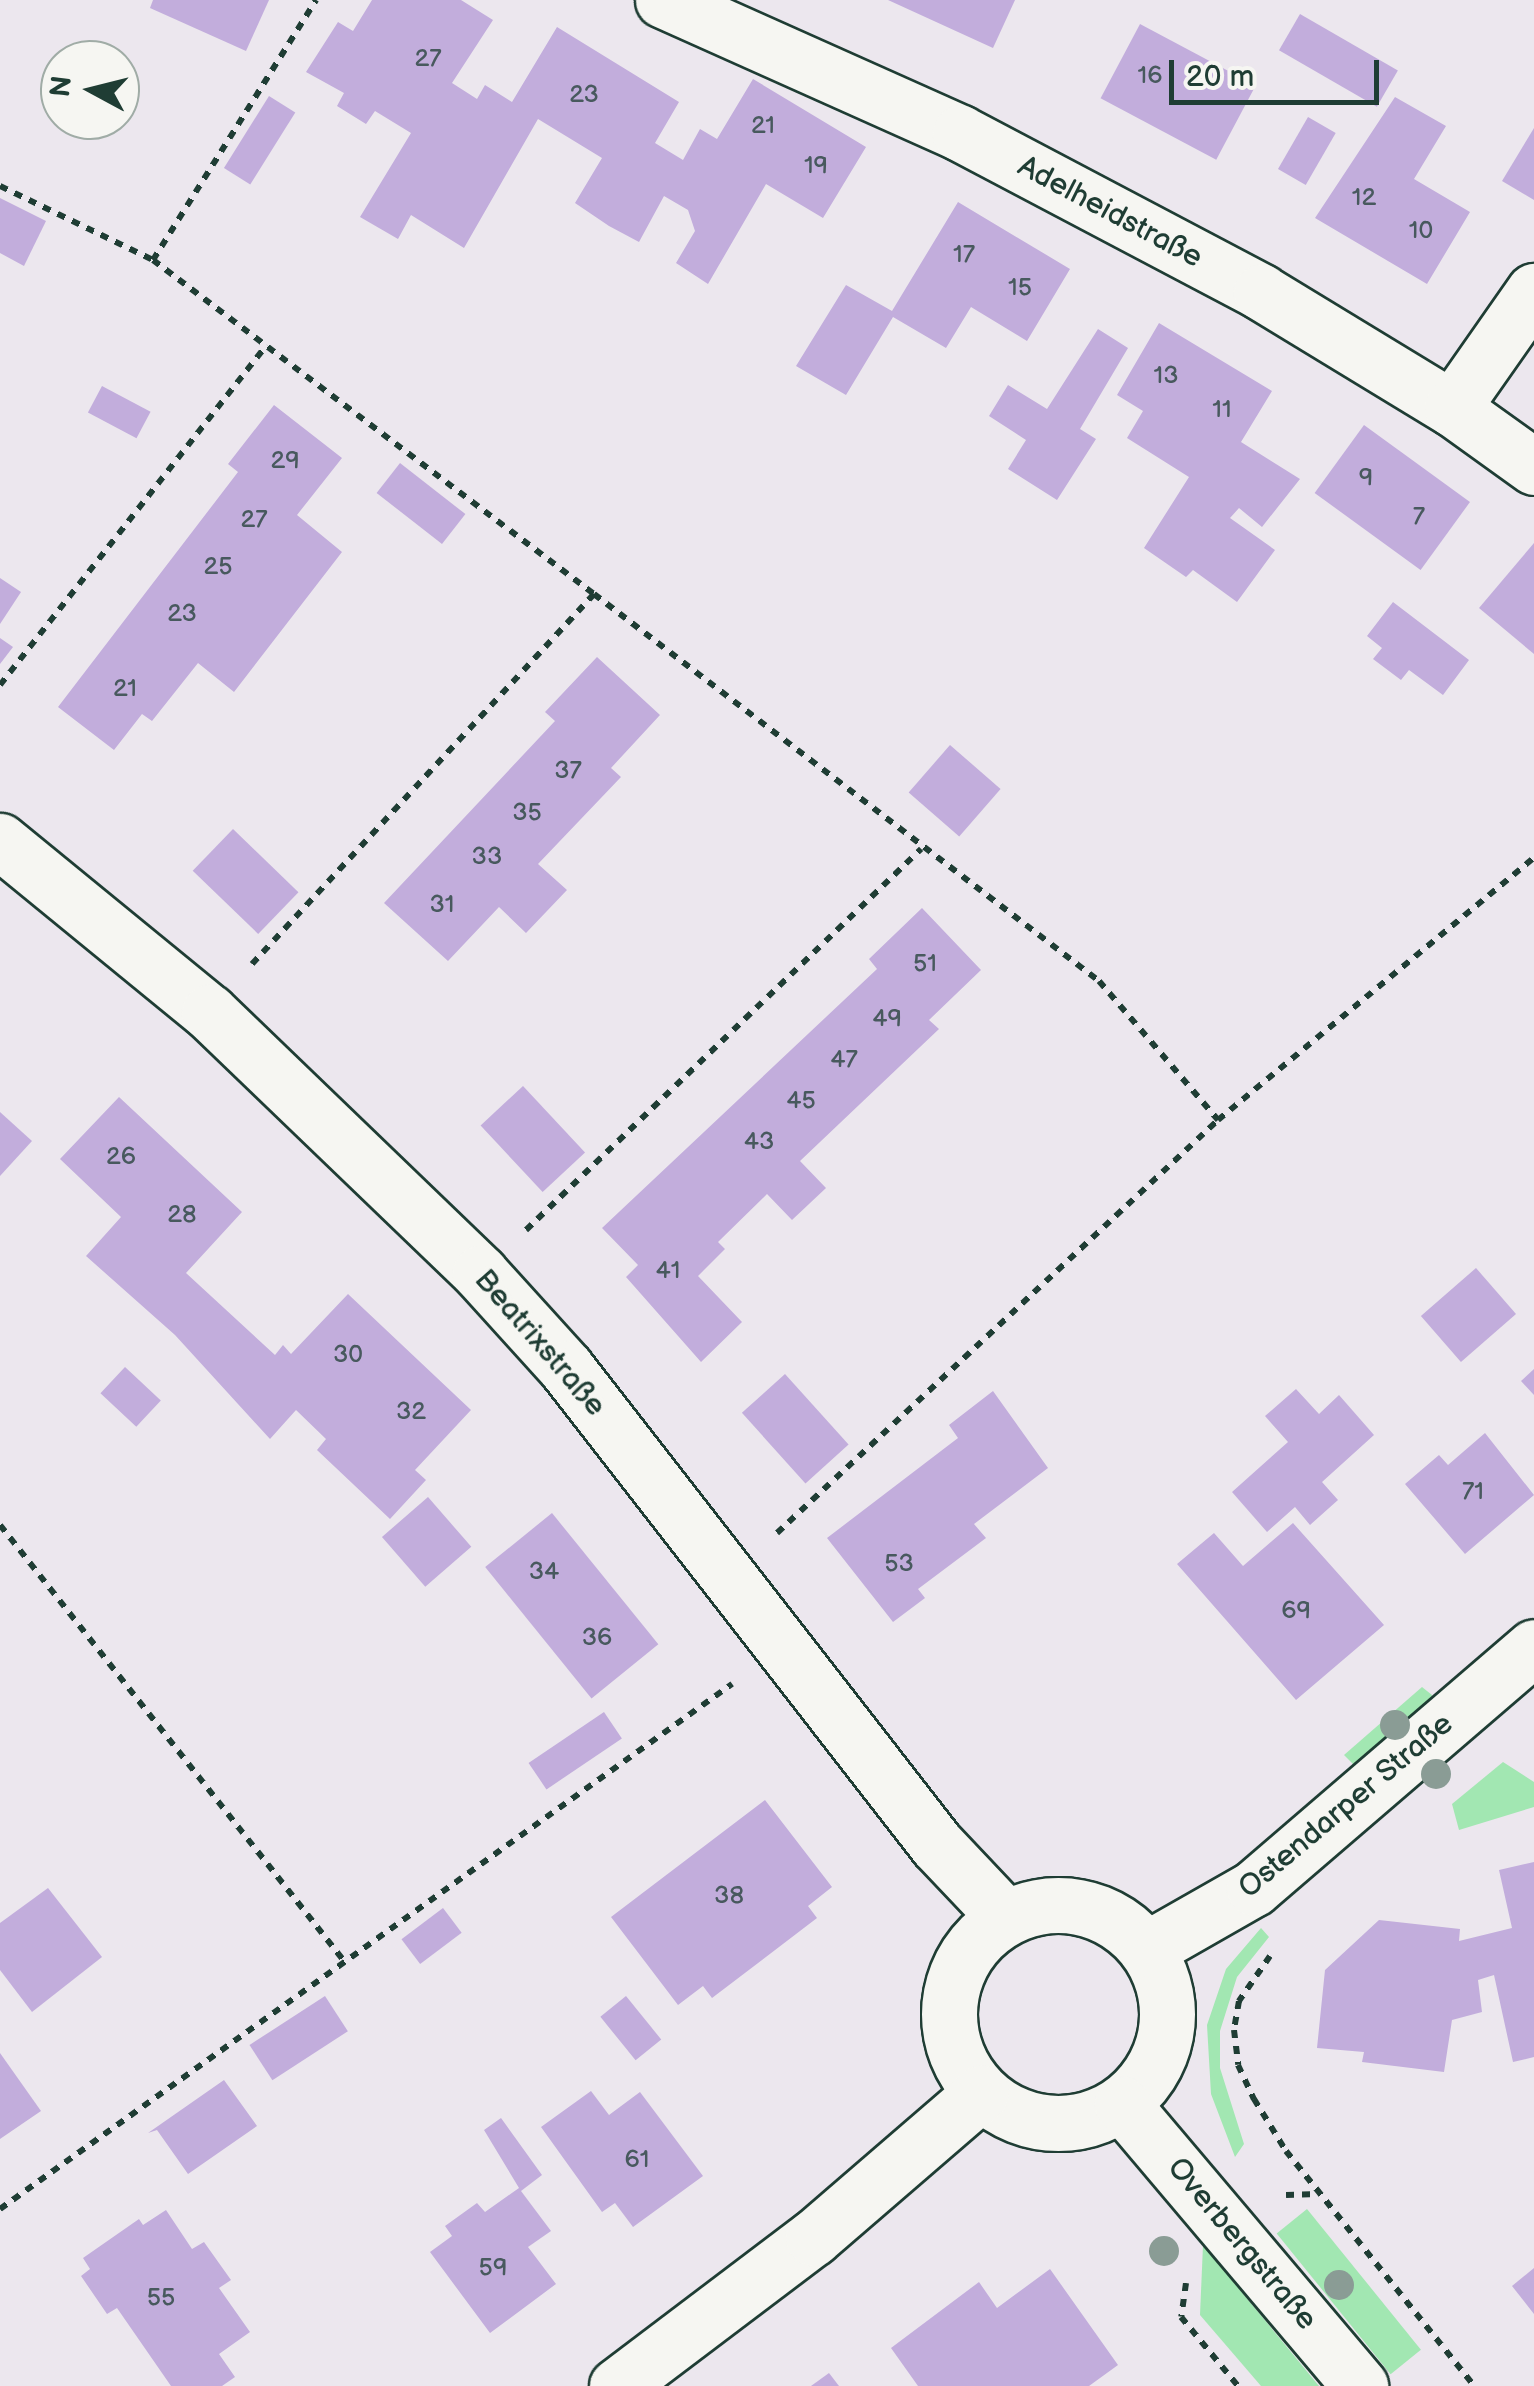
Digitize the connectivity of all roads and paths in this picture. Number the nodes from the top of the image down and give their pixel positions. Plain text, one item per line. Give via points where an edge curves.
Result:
1 (316, 0) edge
2 (663, 0) edge
3 (0, 186) edge
4 (153, 260) junction
5 (1534, 291) edge
6 (267, 345) junction
7 (1452, 408) junction
8 (1534, 467) edge
9 (594, 594) junction
10 (0, 685) edge
11 (0, 841) edge
12 (921, 849) junction
13 (1534, 858) edge
14 (209, 1012) junction
15 (1218, 1120) junction
16 (480, 1273) junction
17 (0, 1525) edge
18 (729, 1570) junction
19 (786, 1646) junction
20 (1534, 1647) edge
21 (1005, 1918) junction
22 (1280, 1945) dead end
23 (1147, 1949) junction
24 (344, 1961) junction
25 (981, 2093) junction
26 (1122, 2104) junction
27 (0, 2209) edge
28 (1181, 2318) dead end
29 (617, 2386) edge
30 (1238, 2386) edge
31 (1360, 2386) edge
32 (1474, 2386) edge

1 - 4 path
2 - 7 street, Adelheidstraße via 960,133 1261,292
3 - 4 path
4 - 6 path
5 - 7 street
6 - 9 path
6 - 10 path
7 - 8 street, Adelheidstraße
9 - 12 path
9 - 14 path
11 - 14 street, Beatrixstraße
12 - 15 path via 1099,981
12 - 16 path
13 - 15 path
14 - 16 street, Beatrixstraße
15 - 18 path via 764,1545
16 - 18 street, Beatrixstraße
17 - 24 path
18 - 19 street, Beatrixstraße
19 - 21 street, Beatrixstraße via 937,1845
19 - 24 path
20 - 23 street, Ostendarper Straße via 1254,1888
21 - 23 street via 1034,1906 1082,1908 1125,1926
21 - 25 street via 959,1967 950,1999 961,2065
22 - 32 path via 1239,2001 1238,2065 1286,2151
23 - 26 street via 1163,1980 1166,2031 1147,2079
24 - 27 path
25 - 26 street via 1035,2121 1095,2118
25 - 29 street via 813,2238
26 - 31 street, Overbergstraße
28 - 30 path

